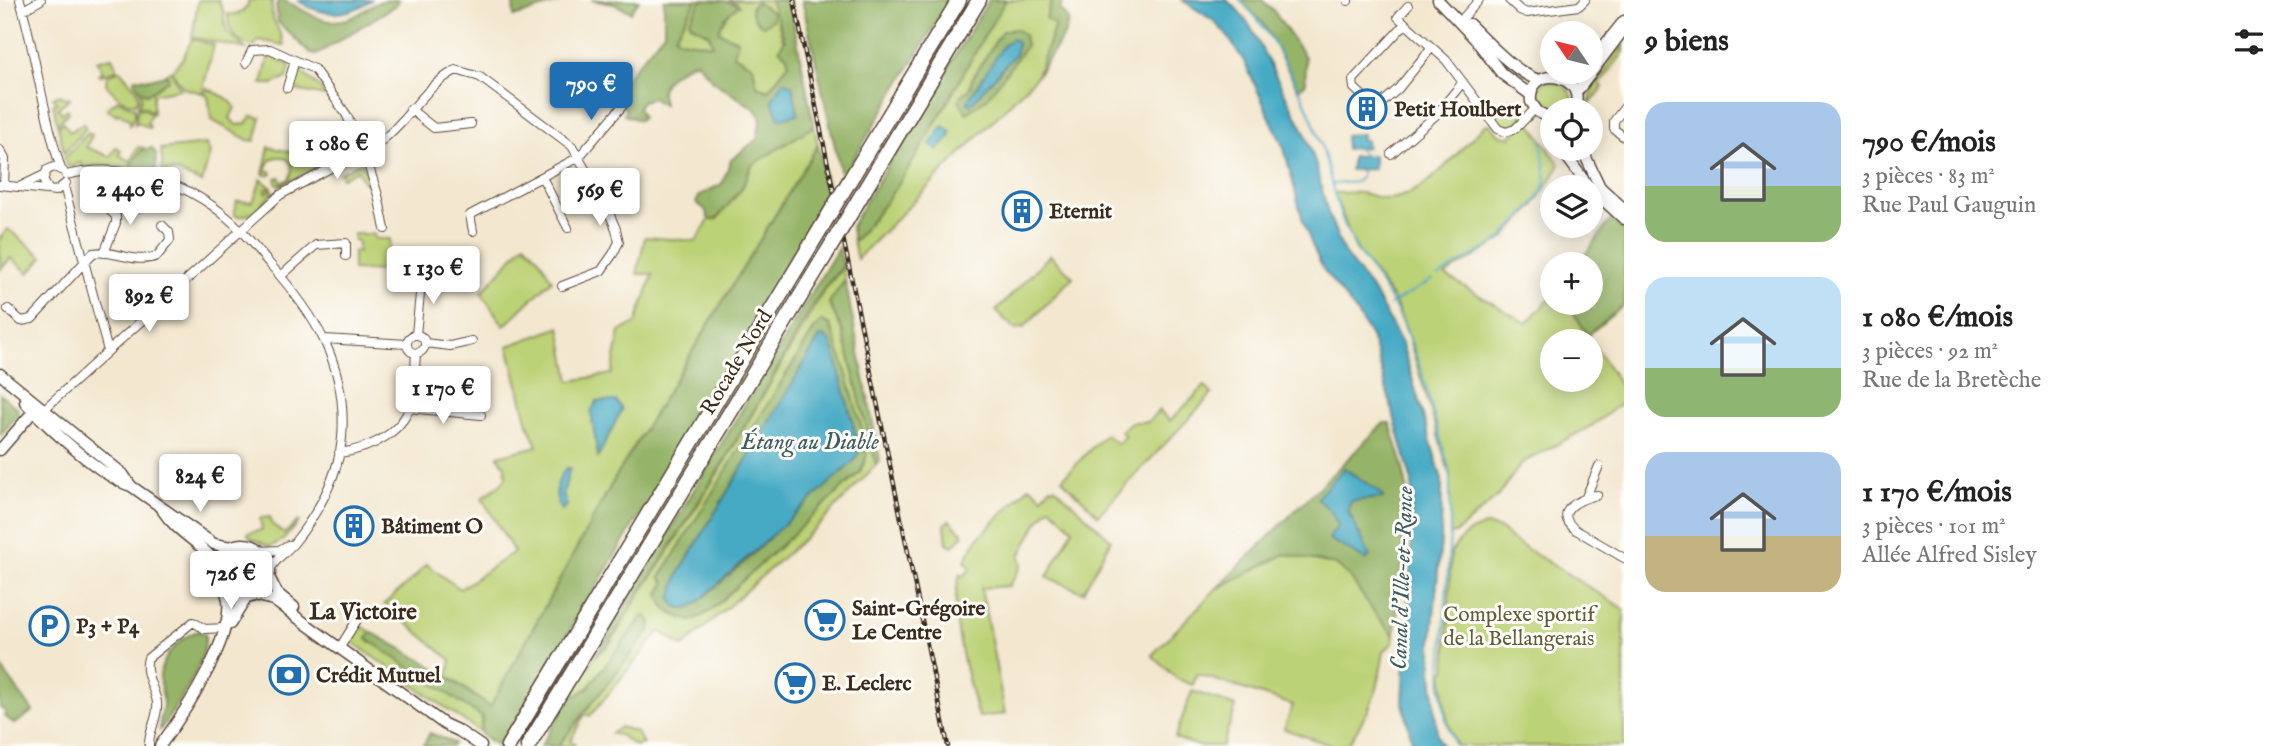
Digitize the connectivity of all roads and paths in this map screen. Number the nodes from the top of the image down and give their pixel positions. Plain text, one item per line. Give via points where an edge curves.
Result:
1 (20, 0) edge
2 (41, 0) edge
3 (959, 0) edge
4 (979, 0) edge
5 (1479, 0) edge
6 (1509, 0) edge
7 (1585, 0) edge
8 (1441, 3) edge
9 (1408, 6) dead end
10 (23, 10) junction
11 (1463, 18) junction
12 (1624, 21) edge
13 (1405, 24) junction
14 (1624, 30) edge
15 (1603, 47) edge
16 (1431, 48) junction
17 (295, 60) junction
18 (246, 63) dead end
19 (1539, 80) joint
20 (1463, 82) junction
21 (1568, 84) edge
22 (287, 89) dead end
23 (1576, 93) junction
24 (1531, 94) junction
25 (1575, 98) edge
26 (624, 104) dead end
27 (1376, 108) junction
28 (1624, 108) edge
29 (410, 109) junction
30 (1535, 109) junction
31 (1540, 113) edge
32 (1366, 117) dead end
33 (471, 124) dead end
34 (1624, 136) edge
35 (54, 147) junction
36 (0, 150) edge
37 (364, 152) junction
38 (1391, 154) dead end
39 (579, 157) junction
40 (1588, 161) edge
41 (46, 172) junction
42 (63, 172) junction
43 (542, 177) junction
44 (2, 185) edge
45 (22, 186) junction
46 (64, 186) junction
47 (51, 190) junction
48 (1603, 200) edge
49 (68, 208) junction
50 (108, 209) dead end
51 (1624, 209) edge
52 (1624, 219) edge
53 (162, 225) dead end
54 (568, 228) dead end
55 (385, 229) dead end
56 (240, 231) junction
57 (473, 231) dead end
58 (103, 253) junction
59 (346, 256) dead end
60 (83, 262) junction
61 (422, 274) dead end
62 (281, 276) junction
63 (562, 286) dead end
64 (8, 309) dead end
65 (416, 334) junction
66 (325, 340) junction
67 (472, 341) dead end
68 (425, 343) junction
69 (407, 344) junction
70 (108, 351) junction
71 (416, 353) junction
72 (0, 374) edge
73 (0, 382) edge
74 (408, 408) junction
75 (38, 410) junction
76 (481, 415) dead end
77 (0, 450) edge
78 (339, 453) junction
79 (1599, 466) dead end
80 (1597, 495) dead end
81 (1587, 497) junction
82 (162, 509) junction
83 (301, 534) junction
84 (231, 547) junction
85 (261, 551) junction
86 (1624, 557) edge
87 (218, 564) junction
88 (269, 574) junction
89 (225, 590) junction
90 (251, 596) junction
91 (357, 620) dead end
92 (225, 628) junction
93 (344, 641) junction
94 (458, 730) junction
95 (149, 746) edge
96 (163, 746) edge
97 (481, 746) edge
98 (508, 746) edge
99 (528, 746) edge

1 - 10 street
2 - 10 street
3 - 98 highway, Rocade Nord, bridge
4 - 99 highway, Rocade Nord, bridge
5 - 11 street
6 - 7 street via 1527,13 1579,6
8 - 11 main road
8 - 24 main road via 1502,74
9 - 13 street via 1398,17
10 - 35 street
11 - 19 main road via 1528,76
12 - 15 main road
13 - 16 street
13 - 27 street via 1353,80 1354,88
14 - 23 main road
16 - 20 street
16 - 27 street
17 - 18 street via 270,49 252,50
17 - 22 street
17 - 37 street via 314,69 346,114
19 - 24 main road
20 - 30 street via 1502,131 1515,129
20 - 38 street via 1436,116
21 - 23 main road
23 - 25 main road
24 - 30 main road
26 - 39 street
27 - 32 street
28 - 34 street via 1614,121 1614,129
29 - 33 street via 434,128
29 - 37 street via 391,133
29 - 39 street via 437,80 456,70 480,77 554,131
30 - 31 main road
35 - 41 street
35 - 42 street
36 - 44 street via 5,159
37 - 55 street
37 - 56 street via 280,195
39 - 43 street
39 - 63 street via 607,208 619,242 601,271
40 - 51 main road via 1600,187
41 - 42 street
41 - 45 street
41 - 47 street via 44,183
42 - 46 street
42 - 56 street via 113,172 160,179 208,202
43 - 54 street
43 - 57 street via 470,215
44 - 45 street
45 - 47 street
46 - 47 street
46 - 49 street
47 - 49 street
48 - 52 main road
49 - 60 street
50 - 58 street via 116,223
53 - 58 street via 170,240 157,257
56 - 62 street
56 - 70 street
58 - 60 street via 93,253
59 - 62 street via 346,243 321,243
60 - 64 street via 32,319 21,321
60 - 70 street
61 - 65 street
62 - 66 street
65 - 68 street
65 - 69 street
66 - 69 street
66 - 78 street via 342,400
67 - 68 street via 450,346
68 - 71 street
69 - 71 street
70 - 75 street
71 - 74 street
72 - 75 main road
73 - 75 main road
74 - 76 street
74 - 78 street via 382,440
75 - 77 main road
75 - 82 main road via 92,464
78 - 83 street via 326,494
79 - 81 street
80 - 81 street
81 - 86 street via 1570,507 1567,518 1571,527
82 - 84 main road via 214,544
82 - 87 main road
83 - 85 street via 279,550
83 - 88 street
84 - 85 main road via 246,544
84 - 87 main road
85 - 88 main road
87 - 89 main road via 217,578
88 - 90 main road via 264,588
88 - 93 main road via 283,599
89 - 90 main road via 237,597
89 - 92 main road via 229,603
90 - 94 main road via 273,600
90 - 96 main road via 234,614 202,690
91 - 93 street
92 - 95 street via 205,629 193,622 148,658 148,676 157,703
92 - 96 main road via 198,688
93 - 94 main road
94 - 97 main road

